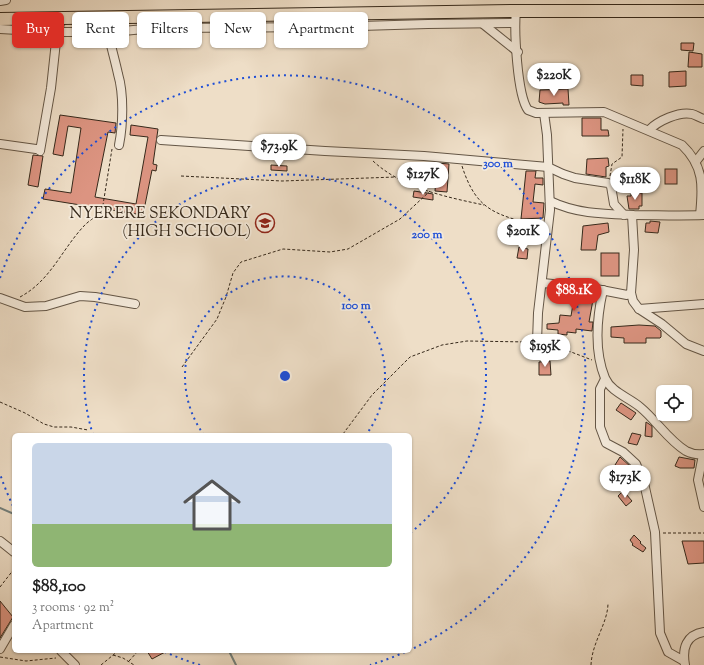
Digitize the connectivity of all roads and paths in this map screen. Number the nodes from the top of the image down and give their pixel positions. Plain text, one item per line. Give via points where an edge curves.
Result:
1 (6, 0) edge
2 (0, 1) edge
3 (704, 11) edge
4 (516, 17) junction
5 (64, 18) edge
6 (0, 19) edge
7 (12, 19) edge
8 (483, 24) junction
9 (0, 29) edge
10 (12, 30) edge
11 (129, 30) edge
12 (55, 48) edge
13 (111, 48) edge
14 (518, 52) junction
15 (544, 113) junction
16 (623, 119) junction
17 (704, 119) edge
18 (648, 130) junction
19 (160, 140) dead end
20 (0, 144) edge
21 (116, 144) joint
22 (704, 151) edge
23 (365, 153) junction
24 (460, 160) junction
25 (697, 160) junction
26 (548, 167) junction
27 (181, 176) dead end
28 (396, 177) junction
29 (611, 186) junction
30 (430, 191) junction
31 (550, 201) junction
32 (484, 205) junction
33 (628, 215) junction
34 (702, 215) edge
35 (549, 230) junction
36 (543, 283) junction
37 (603, 290) junction
38 (631, 293) junction
39 (0, 298) edge
40 (10, 302) junction
41 (135, 304) dead end
42 (704, 304) edge
43 (639, 309) junction
44 (537, 342) junction
45 (704, 351) edge
46 (594, 362) dead end
47 (182, 367) dead end
48 (605, 379) junction
49 (0, 402) edge
50 (88, 430) dead end
51 (344, 433) edge
52 (703, 454) edge
53 (702, 494) edge
54 (704, 507) edge
55 (655, 532) junction
56 (704, 533) edge
57 (0, 541) edge
58 (12, 550) edge
59 (12, 572) edge
60 (0, 587) edge
61 (608, 603) dead end
62 (12, 628) edge
63 (704, 632) edge
64 (0, 649) edge
65 (63, 653) edge
66 (116, 653) edge
67 (136, 653) edge
68 (113, 655) junction
69 (0, 657) edge
70 (69, 658) junction
71 (129, 661) junction
72 (685, 663) edge
73 (75, 665) edge
74 (101, 665) edge
75 (134, 665) edge
76 (591, 665) edge

1 - 2 street
3 - 4 highway
4 - 5 highway
4 - 8 street
4 - 14 street
6 - 7 highway
8 - 11 street
8 - 14 street
9 - 10 street
12 - 20 street via 51,88 38,150
13 - 21 street via 121,92 121,134
14 - 15 street via 525,106 530,112
15 - 16 street via 596,111
15 - 26 street
16 - 18 street
16 - 29 path via 623,154 611,168
17 - 18 street via 691,114 678,115
18 - 25 street via 682,145
19 - 23 street
21 - 40 path via 102,211 84,226 59,261 37,285
22 - 25 street
23 - 24 street
23 - 28 path
24 - 26 street
24 - 32 path via 472,191
25 - 34 street via 703,177
26 - 29 street via 575,178 604,181
26 - 31 street
27 - 28 path via 282,180
28 - 30 path
29 - 33 street via 614,204
30 - 32 path
30 - 47 path via 400,219 348,249 330,252 283,249 241,262 233,273 217,319
31 - 33 street via 576,211
31 - 35 street
32 - 35 path via 512,218
33 - 34 street
33 - 38 street via 634,250
35 - 36 street
36 - 37 street
36 - 44 street
37 - 38 street via 627,295
37 - 48 street via 598,335
38 - 43 street via 632,301
39 - 40 street
40 - 41 street via 36,308 88,296
42 - 43 street
43 - 45 street via 686,344
44 - 46 path via 553,345
44 - 51 path via 467,341 442,345 410,357 372,396
48 - 52 street via 612,388 640,407 681,447 691,453
48 - 55 street via 600,389 601,434 606,443 629,456 639,468
49 - 50 path via 44,424
52 - 53 street via 698,480
53 - 54 street
55 - 56 path
55 - 72 street via 660,633 668,652
57 - 58 street
59 - 60 path
61 - 76 path via 608,611 592,653
62 - 64 street
63 - 72 street via 688,639
65 - 70 street
66 - 68 path
67 - 71 path
68 - 71 path
68 - 74 path
69 - 70 path via 26,661
70 - 73 street
71 - 75 path

